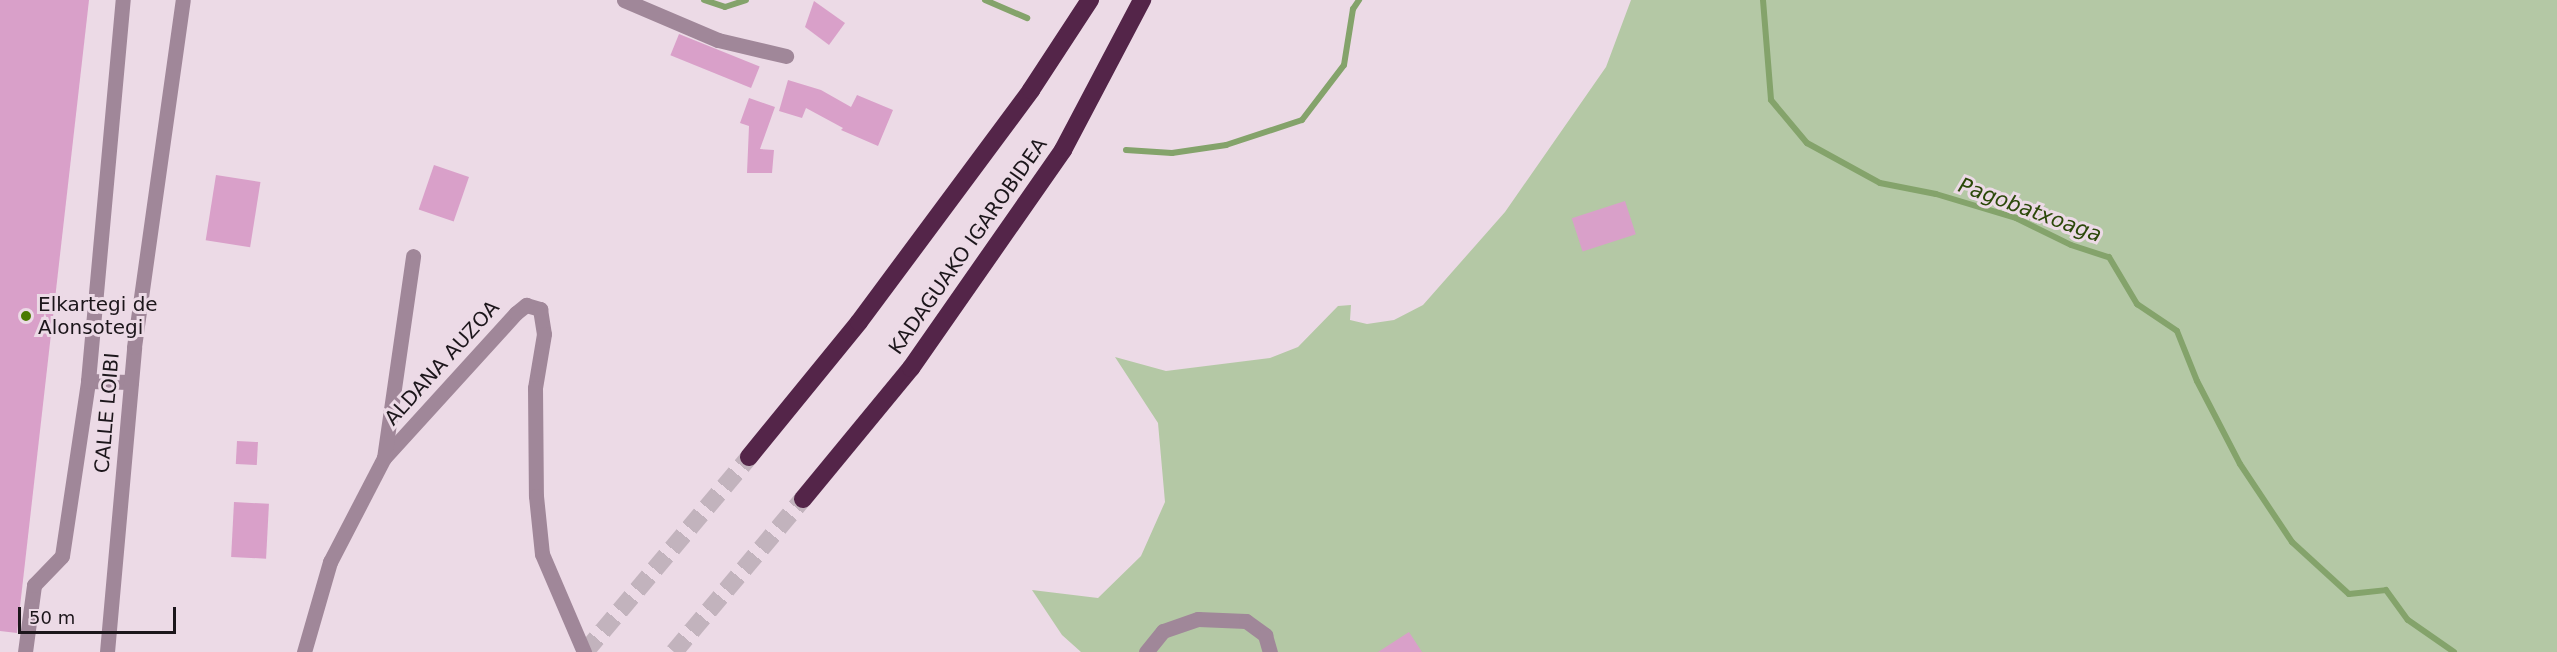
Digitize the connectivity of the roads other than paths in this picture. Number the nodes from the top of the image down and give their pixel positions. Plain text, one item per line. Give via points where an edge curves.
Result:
1 (123, 0) edge
2 (183, 0) edge
3 (624, 0) edge
4 (1090, 0) edge
5 (1142, 0) edge
6 (786, 56) dead end
7 (413, 256) dead end
8 (88, 381) junction
9 (131, 382) junction
10 (749, 457) tunnel mouth
11 (384, 458) junction
12 (803, 499) tunnel mouth
13 (25, 652) edge
14 (107, 652) edge
15 (304, 652) edge
16 (584, 652) edge
17 (1146, 652) edge
18 (1270, 652) edge

1 - 8 street
2 - 9 street, CALLE LOIBI
3 - 6 street via 718,40
4 - 10 highway, KADAGUAKO IGAROBIDEA via 1031,90 859,322
5 - 12 highway, KADAGUAKO IGAROBIDEA via 1062,150 911,368
7 - 11 street
8 - 9 street
8 - 13 street via 62,556 34,585
9 - 14 street, CALLE LOIBI
11 - 15 street via 330,562
11 - 16 street, ALDANA AUZOA via 516,313 526,305 540,309 544,334 536,388 536,496 542,554
17 - 18 street via 1163,631 1198,619 1246,621 1265,635

